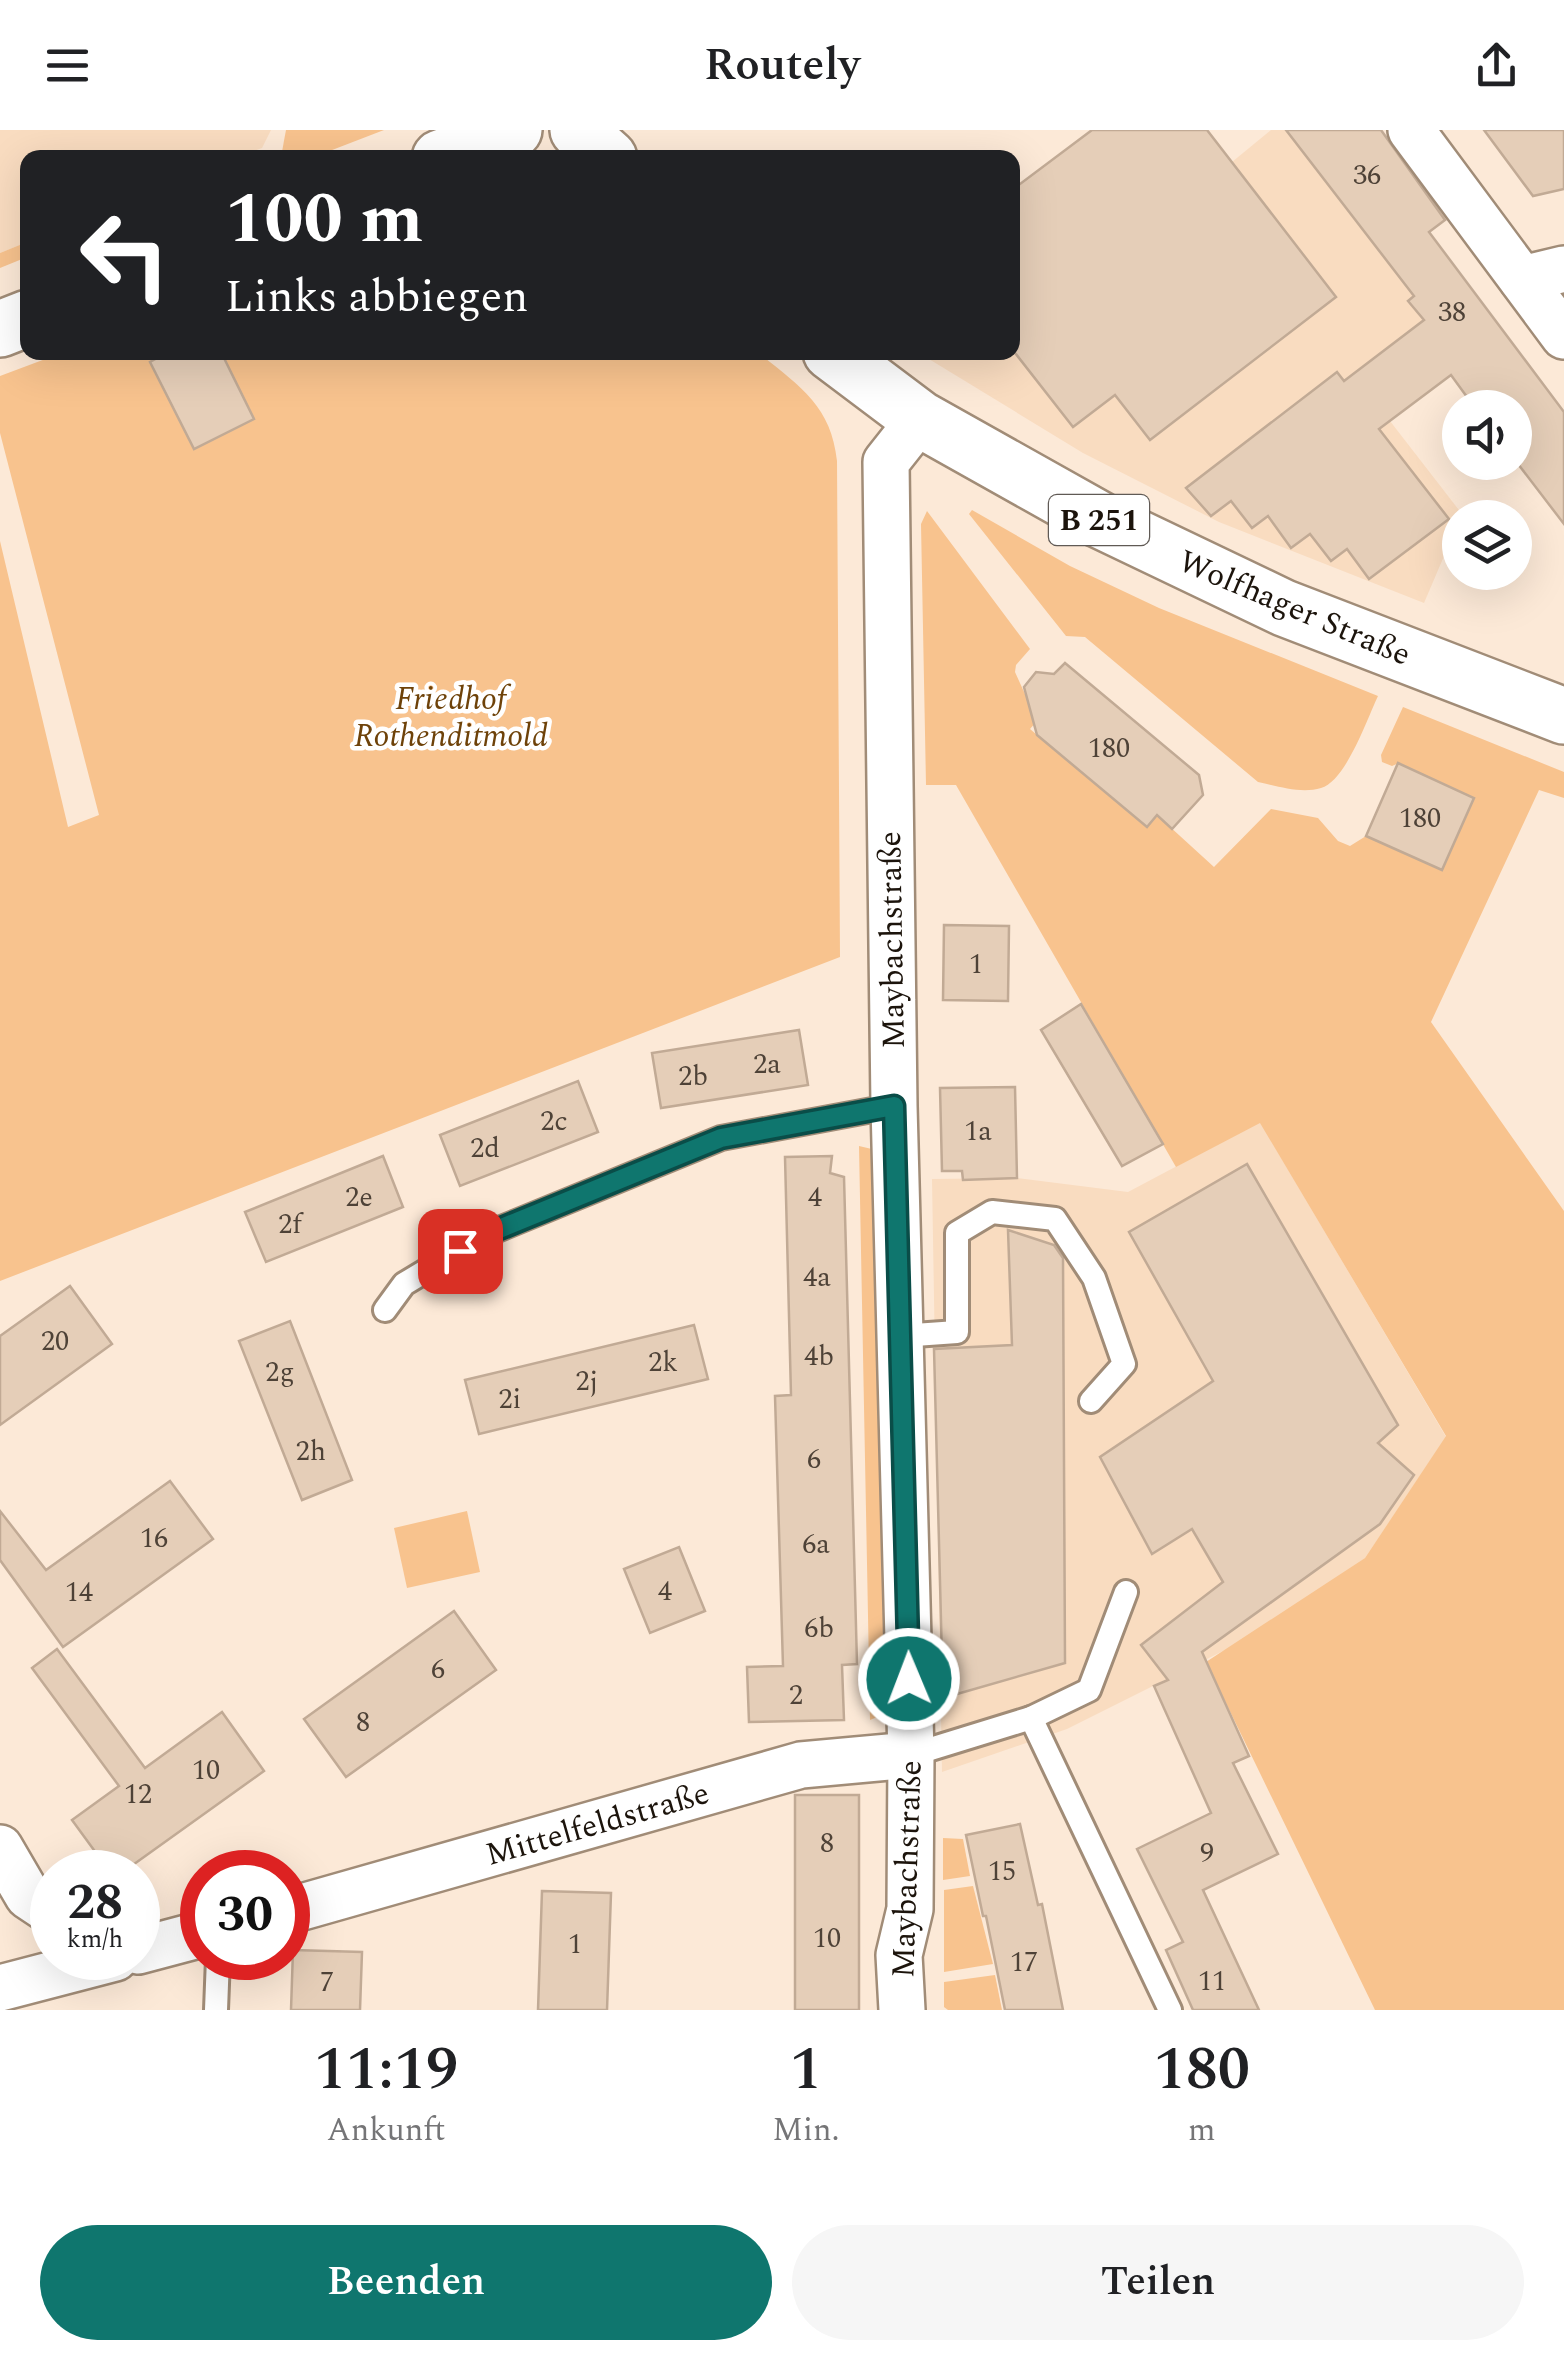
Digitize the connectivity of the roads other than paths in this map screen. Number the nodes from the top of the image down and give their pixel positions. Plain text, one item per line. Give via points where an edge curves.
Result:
1 (514, 130) edge
2 (578, 130) edge
3 (1411, 130) edge
4 (461, 150) edge
5 (600, 150) edge
6 (1543, 274) edge
7 (1564, 336) edge
8 (843, 360) edge
9 (920, 419) junction
10 (1564, 716) edge
11 (894, 1106) junction
12 (385, 1310) dead end
13 (900, 1336) junction
14 (1090, 1400) dead end
15 (1126, 1592) dead end
16 (1031, 1718) junction
17 (911, 1756) junction
18 (0, 1848) edge
19 (30, 1897) edge
20 (310, 1905) edge
21 (30, 1980) edge
22 (217, 1980) edge
23 (0, 1988) edge
24 (216, 2010) edge
25 (902, 2010) edge
26 (1170, 2010) edge

1 - 4 main road
2 - 5 main road
3 - 6 street
6 - 7 street
8 - 9 main road, Wolfhager Straße / B 251
9 - 10 main road, Wolfhager Straße / B 251 via 1100,520 1284,608
9 - 11 street, Maybachstraße via 886,462
11 - 12 lane via 721,1138 487,1234 404,1284
11 - 13 street, Maybachstraße
13 - 14 lane via 957,1332 957,1233 992,1212 1055,1219 1094,1278 1124,1364
13 - 17 street, Maybachstraße
15 - 16 lane via 1089,1690
16 - 17 lane
16 - 26 lane
17 - 20 street, Mittelfeldstraße via 802,1765
17 - 25 street, Maybachstraße
18 - 19 street
21 - 23 street
22 - 24 lane

